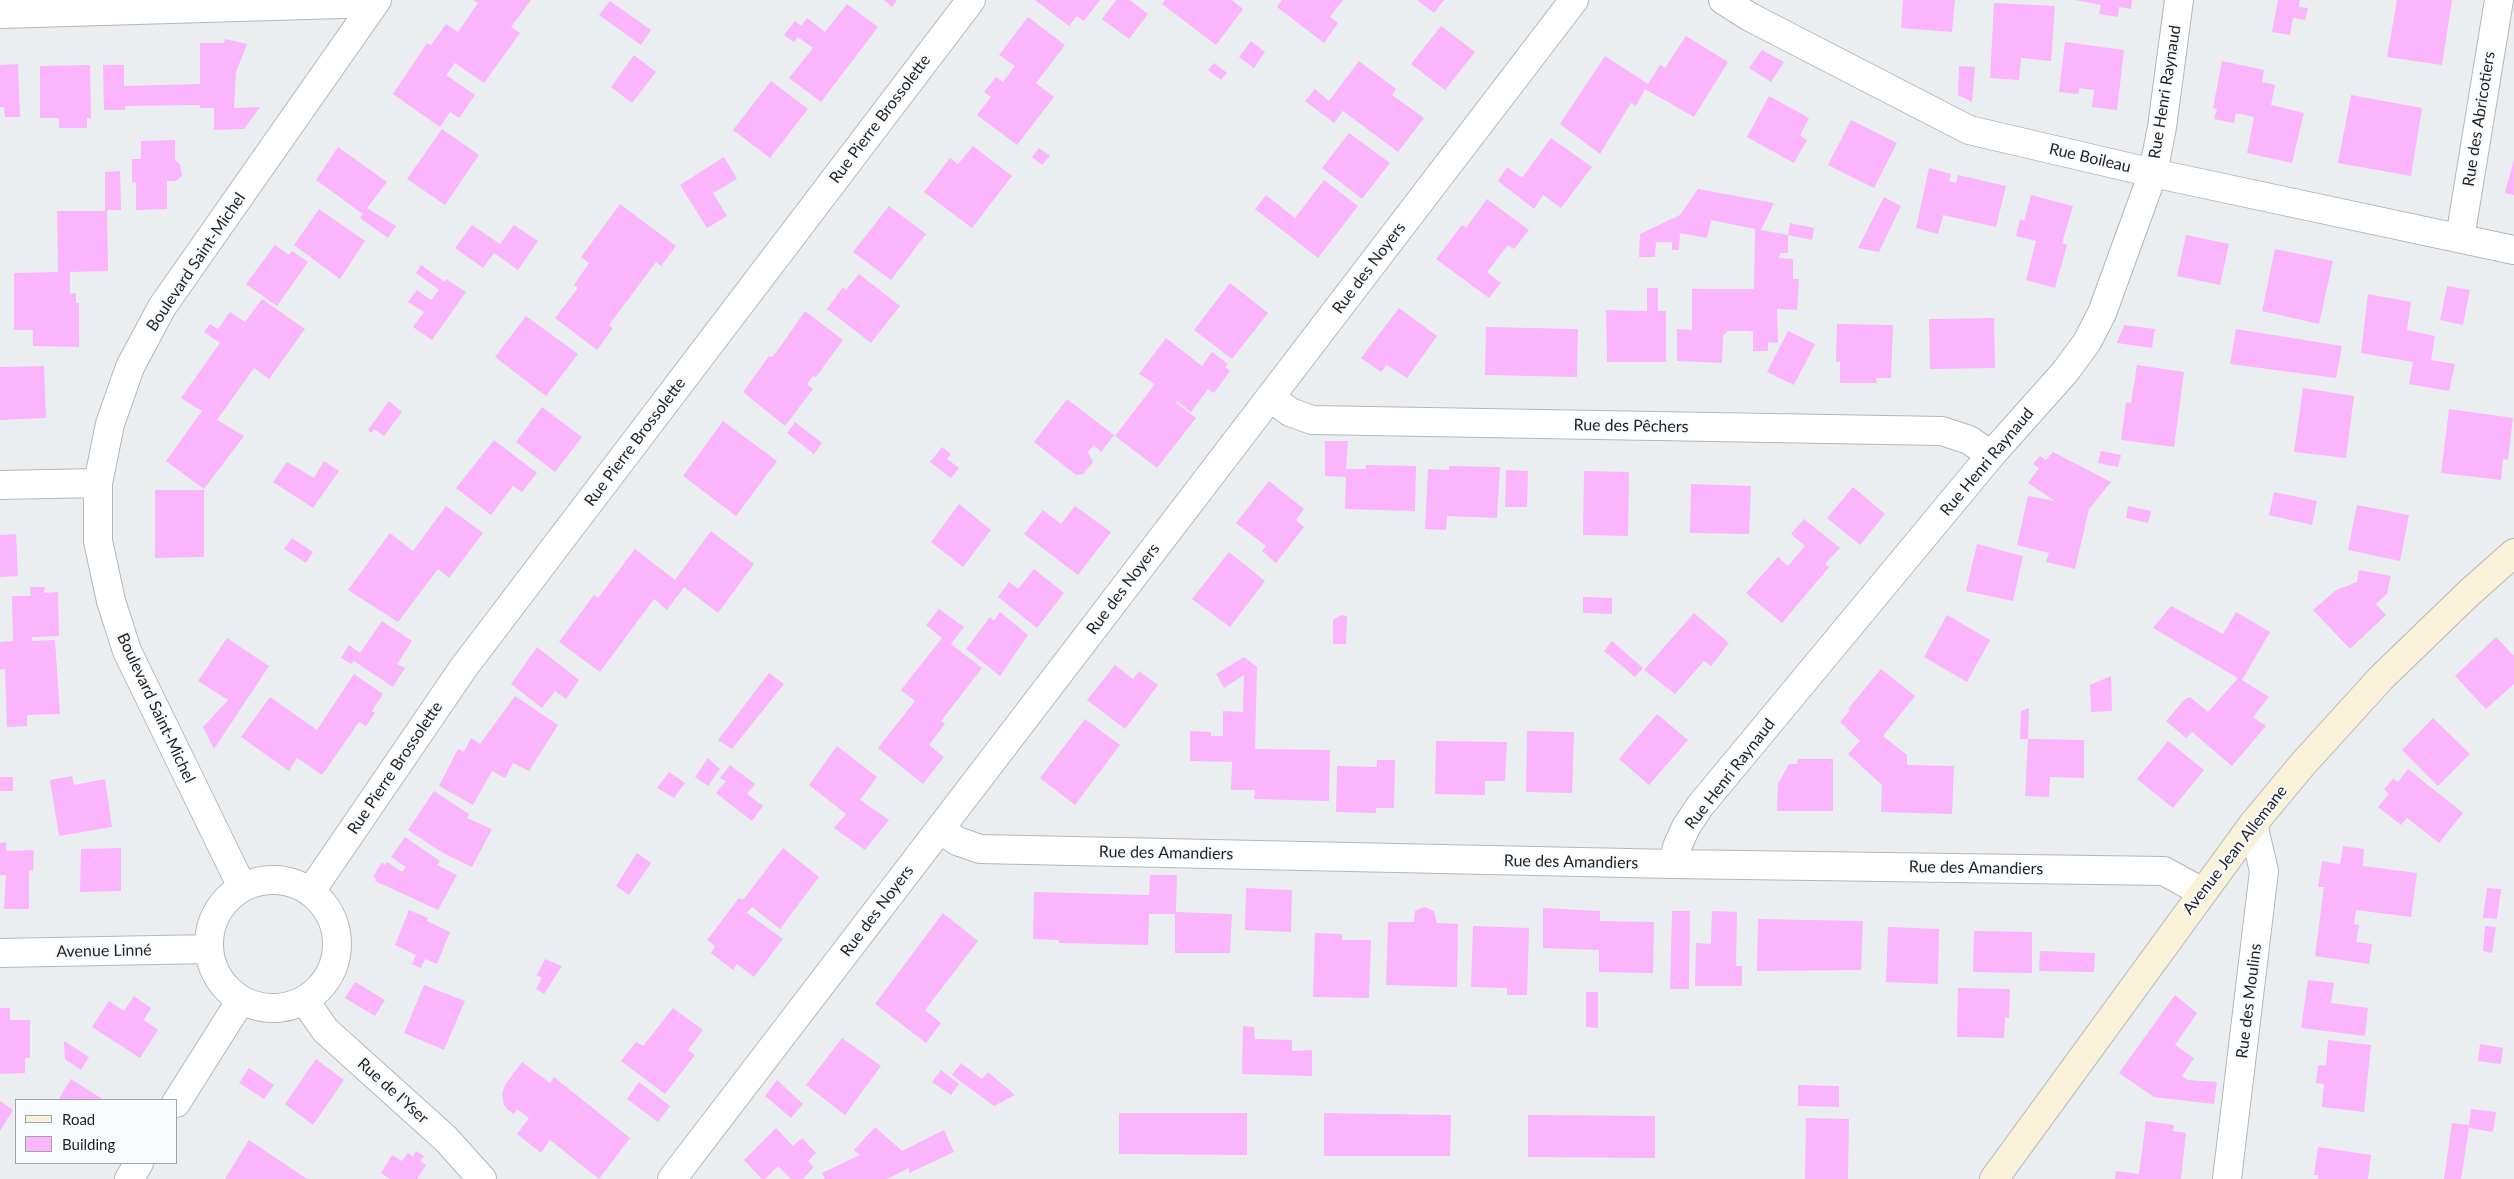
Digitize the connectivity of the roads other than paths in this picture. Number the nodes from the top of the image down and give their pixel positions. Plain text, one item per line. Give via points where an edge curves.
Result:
1 (971, 0) edge
2 (1574, 0) edge
3 (1722, 0) edge
4 (2178, 0) edge
5 (2499, 0) edge
6 (376, 1) edge
7 (1750, 8) edge
8 (0, 14) edge
9 (2153, 172) junction
10 (2460, 238) junction
11 (2514, 250) edge
12 (1270, 397) junction
13 (1991, 455) junction
14 (98, 483) junction
15 (0, 485) edge
16 (2514, 553) edge
17 (2253, 824) junction
18 (940, 829) junction
19 (1673, 864) junction
20 (242, 887) junction
21 (311, 892) junction
22 (2202, 892) junction
23 (209, 949) junction
24 (0, 952) edge
25 (241, 1000) junction
26 (305, 1001) junction
27 (178, 1100) edge
28 (138, 1164) edge
29 (129, 1179) edge
30 (482, 1179) edge
31 (672, 1179) edge
32 (1994, 1179) edge
33 (2227, 1179) edge

1 - 21 street, Rue Pierre Brossolette via 464,667
2 - 12 street, Rue des Noyers
3 - 7 street, Rue Boileau
4 - 9 street, Rue Henri Raynaud
5 - 10 street, Rue des Abricotiers
6 - 8 street
6 - 14 street, Boulevard Saint-Michel via 162,307 130,367 110,424
7 - 9 street, Rue Boileau via 1969,130
9 - 10 street, Rue Boileau
9 - 13 street, Rue Henri Raynaud via 2102,313 2088,342
10 - 11 street, Rue Boileau
12 - 13 street, Rue des Pêchers via 1290,412 1312,420 1942,431 1969,440
12 - 18 street, Rue des Noyers
13 - 19 street, Rue Henri Raynaud via 1700,806 1686,827
14 - 15 street
14 - 20 street, Boulevard Saint-Michel via 98,541 110,601 127,651
16 - 17 main road, Avenue Jean Allemane via 2381,678
17 - 22 main road, Avenue Jean Allemane
17 - 33 street, Rue des Moulins via 2264,871
18 - 19 street, Rue des Amandiers via 956,841 980,849
18 - 31 street, Rue des Noyers
19 - 22 street, Rue des Amandiers via 2164,870
20 - 21 street via 277,879 295,883
20 - 23 street via 227,898 216,913 209,930
21 - 26 street via 326,906 336,926 338,948 333,969 322,987
22 - 32 main road, Avenue Jean Allemane
23 - 24 street, Avenue Linné
23 - 25 street via 221,981
25 - 26 street via 256,1007 273,1009
25 - 27 street
26 - 30 street, Rue de l'Yser via 325,1030 446,1139
28 - 29 street

